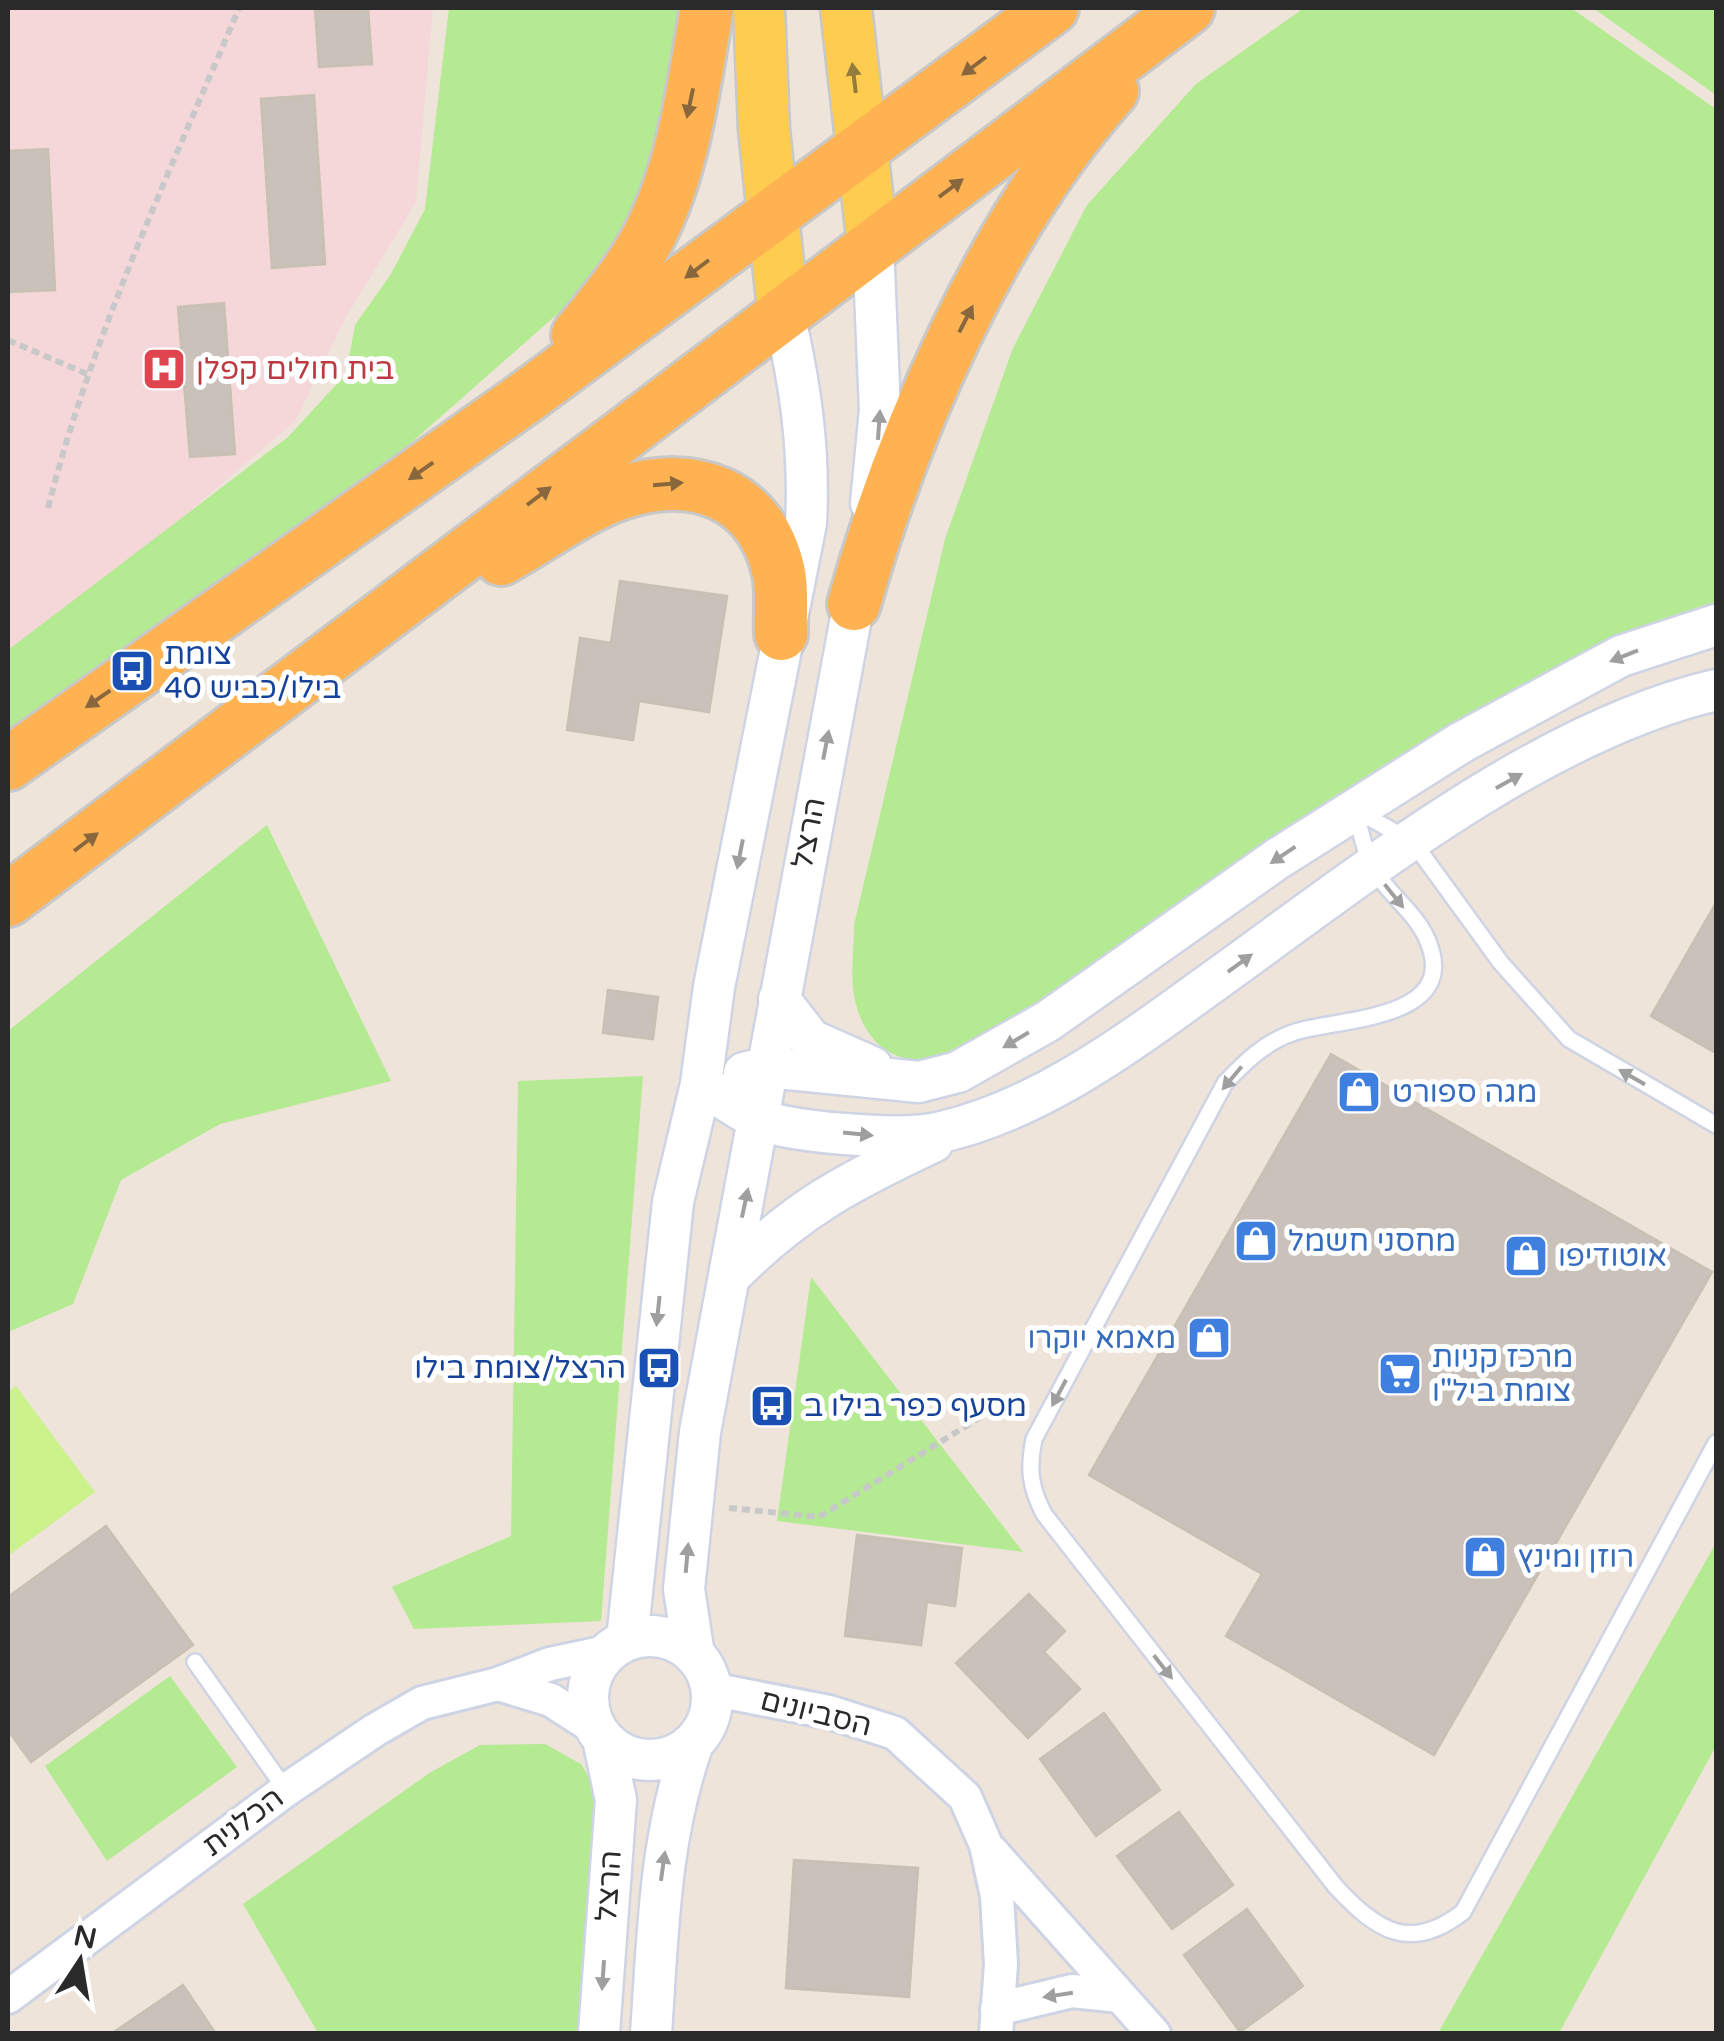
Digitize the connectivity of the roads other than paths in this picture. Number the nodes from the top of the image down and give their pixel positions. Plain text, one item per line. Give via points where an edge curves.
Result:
1 (707, 8) edge
2 (760, 8) edge
3 (846, 8) edge
4 (1052, 8) edge
5 (1185, 10) edge
6 (863, 150) junction
7 (775, 211) junction
8 (873, 246) junction
9 (784, 310) junction
10 (529, 395) junction
11 (854, 604) junction
12 (1716, 626) edge
13 (781, 634) junction
14 (334, 653) junction
15 (1716, 690) edge
16 (8, 764) edge
17 (1354, 808) junction
18 (1413, 842) junction
19 (1373, 869) junction
20 (8, 900) edge
21 (779, 1000) junction
22 (768, 1067) junction
23 (919, 1082) junction
24 (701, 1084) junction
25 (761, 1120) junction
26 (968, 1125) junction
27 (1716, 1126) edge
28 (726, 1280) junction
29 (1716, 1444) edge
30 (617, 1646) junction
31 (194, 1662) dead end
32 (703, 1672) junction
33 (498, 1684) junction
34 (599, 1734) junction
35 (693, 1743) junction
36 (286, 1790) junction
37 (986, 1844) junction
38 (1120, 1996) junction
39 (8, 1997) edge
40 (996, 2021) edge
41 (598, 2034) edge
42 (651, 2034) edge
43 (1154, 2034) edge

1 -> 10 highway via 676,162 650,233 620,283
2 - 7 main road via 762,110
6 -> 3 main road, הרצל
4 -> 6 highway
8 -> 5 highway
11 -> 5 highway via 876,524 921,410 1029,202 1078,128
6 - 7 highway
6 - 8 main road, הרצל
7 - 9 main road
7 -> 10 highway
8 - 9 highway
11 -> 8 street, הרצל via 880,410
9 - 13 street via 810,458 806,523
14 -> 9 highway
10 -> 16 highway
21 -> 11 street, הרצל
12 -> 17 street via 1606,663
14 -> 13 highway via 618,494 664,482 694,482 726,493 753,514 780,575
13 -> 24 street
20 -> 14 highway
18 -> 15 street via 1570,746
17 - 18 lane
17 - 19 lane
17 -> 23 street via 1048,1021 958,1072
18 - 19 street
27 -> 18 lane via 1569,1039 1501,963
26 -> 19 street via 1013,1108 1152,1026
19 -> 29 lane via 1427,938 1432,965 1422,993 1381,1016 1296,1031 1268,1044 1225,1084 1034,1439 1031,1489 1044,1514 1336,1887 1360,1913 1414,1936 1463,1912
21 - 22 street, הרצל
21 - 23 street via 811,1040
22 - 23 street
22 - 24 street
22 - 25 street, הרצל
24 - 25 street
24 -> 30 street via 672,1202 640,1490 636,1587
25 -> 26 street via 881,1136
28 -> 25 street, הרצל
26 - 28 street via 832,1190 772,1232
32 -> 28 street, הרצל via 684,1589
30 - 32 street via 663,1637
30 - 33 street, הכלנית
30 - 34 street via 594,1668 588,1688
31 - 36 lane
32 - 35 street via 710,1715
32 - 37 street, הסביונים via 895,1733 965,1797
33 - 34 street via 551,1700
33 - 36 street, הכלנית via 422,1703
34 - 35 street via 637,1759 676,1754
34 -> 41 street, הרצל via 616,1800
42 -> 35 street, הרצל via 664,1858
36 - 39 street, הכלנית
37 - 38 street, הסביונים
37 - 40 street, הסביונים via 1001,1964
38 -> 40 street via 1072,1992
38 - 43 street, הסביונים

